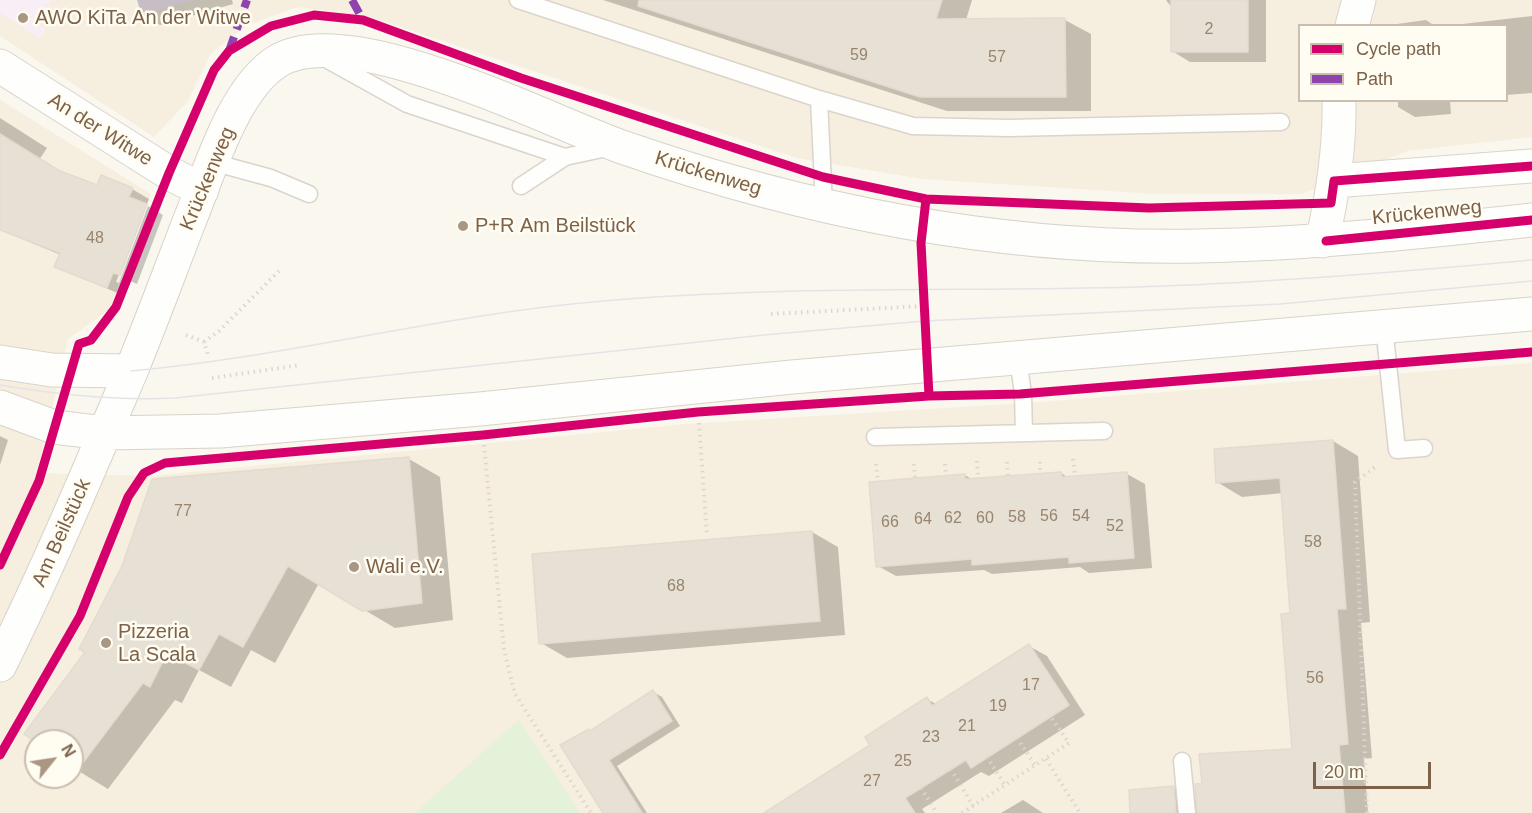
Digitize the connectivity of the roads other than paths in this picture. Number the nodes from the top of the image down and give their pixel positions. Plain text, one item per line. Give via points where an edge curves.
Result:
1 (518, 0) edge
2 (1334, 0) edge
3 (1359, 0) edge
4 (1336, 24) edge
5 (1353, 24) edge
6 (308, 49) junction
7 (0, 66) edge
8 (819, 99) junction
9 (1339, 102) edge
10 (1281, 122) dead end
11 (618, 146) junction
12 (566, 157) junction
13 (1532, 166) edge
14 (207, 176) junction
15 (1334, 181) junction
16 (521, 186) dead end
17 (309, 194) dead end
18 (824, 206) junction
19 (1532, 220) edge
20 (1322, 241) junction
21 (1532, 314) edge
22 (1384, 326) junction
23 (1018, 358) junction
24 (0, 362) edge
25 (125, 385) junction
26 (0, 406) edge
27 (1104, 431) dead end
28 (104, 433) junction
29 (1024, 434) junction
30 (874, 437) dead end
31 (1424, 448) dead end
32 (0, 664) edge
33 (1182, 761) dead end
34 (1186, 813) edge

1 - 8 lane
2 - 4 main road
3 - 5 main road
6 - 11 main road, Krückenweg via 350,50 462,84
6 - 12 lane via 407,104
6 - 14 main road, Krückenweg via 276,62 252,84 218,145
7 - 14 main road, An der Witwe via 169,173
8 - 10 lane via 913,126 1009,128
8 - 18 lane
9 - 15 main road
11 - 12 lane
11 - 18 main road, Krückenweg via 749,188
12 - 16 lane
13 - 15 main road, Krückenweg
14 - 17 lane via 270,178
14 - 25 main road, Krückenweg
15 - 20 main road
18 - 20 main road, Krückenweg via 923,225 1076,243 1195,246
19 - 20 main road, Krückenweg
21 - 22 main road
22 - 23 main road
22 - 31 lane via 1397,450
23 - 28 main road via 219,432
23 - 29 lane
24 - 25 main road
25 - 28 main road, Am Beilstück
26 - 28 main road via 54,427
27 - 29 lane
28 - 32 main road, Am Beilstück via 36,592
29 - 30 lane
33 - 34 lane

